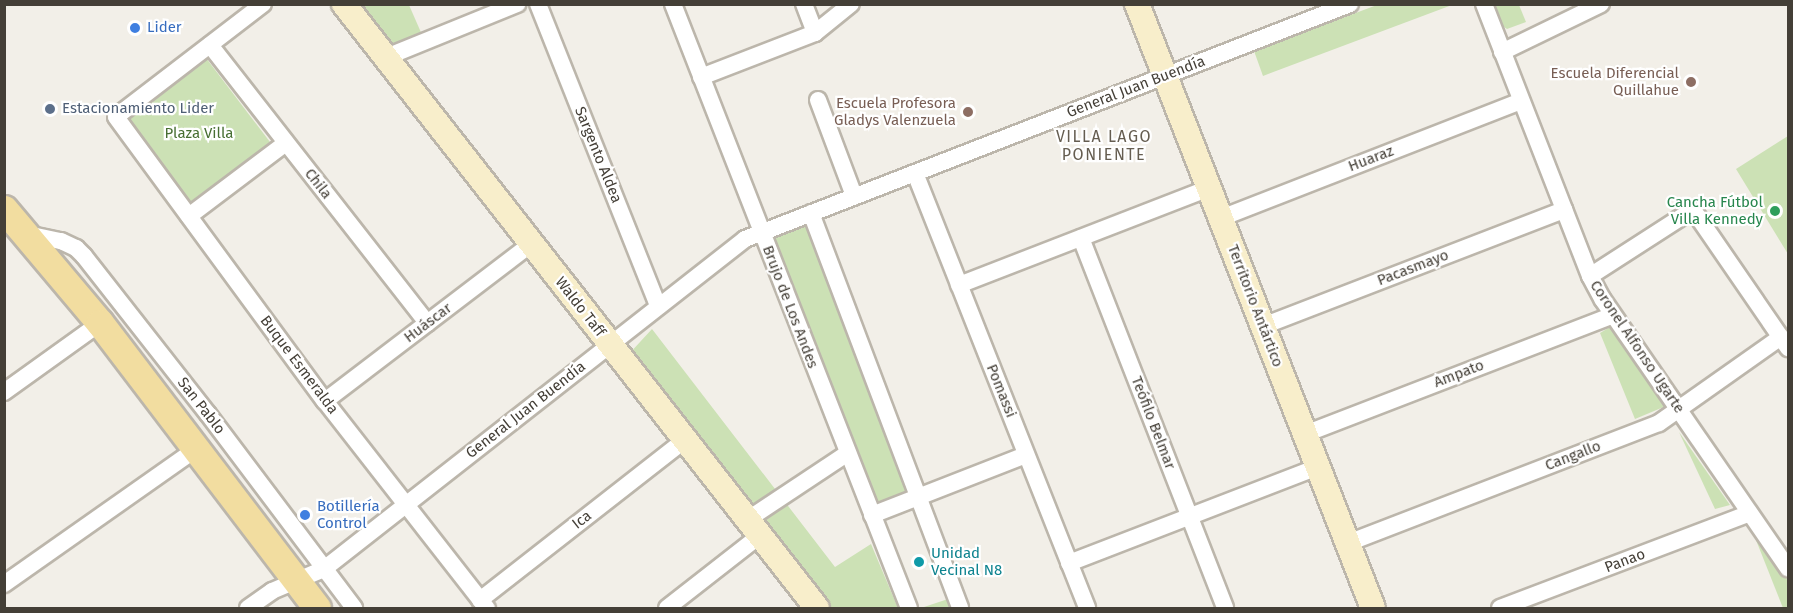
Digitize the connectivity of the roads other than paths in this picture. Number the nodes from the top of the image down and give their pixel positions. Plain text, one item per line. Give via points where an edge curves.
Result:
1 (263, 4) edge
2 (344, 4) edge
3 (517, 4) edge
4 (537, 4) edge
5 (673, 4) edge
6 (804, 4) edge
7 (850, 4) edge
8 (1137, 4) edge
9 (1350, 4) edge
10 (1484, 4) edge
11 (1601, 4) edge
12 (815, 33) junction
13 (210, 45) junction
14 (1502, 51) junction
15 (384, 58) junction
16 (1165, 76) junction
17 (701, 77) junction
18 (818, 100) dead end
19 (1521, 101) junction
20 (286, 143) junction
21 (915, 173) junction
22 (1209, 188) junction
23 (854, 196) junction
24 (4, 208) edge
25 (1564, 210) junction
26 (811, 213) junction
27 (189, 216) junction
28 (1221, 218) junction
29 (761, 232) junction
30 (27, 234) junction
31 (1081, 238) junction
32 (531, 244) junction
33 (1590, 276) junction
34 (959, 285) junction
35 (658, 306) junction
36 (1613, 315) junction
37 (100, 323) junction
38 (427, 323) junction
39 (1263, 326) junction
40 (1784, 343) edge
41 (609, 345) junction
42 (4, 392) edge
43 (325, 401) junction
44 (1678, 409) junction
45 (1305, 434) junction
46 (685, 440) junction
47 (196, 449) junction
48 (848, 453) junction
49 (1026, 455) junction
50 (1318, 467) junction
51 (918, 497) junction
52 (406, 506) junction
53 (1750, 513) junction
54 (872, 515) junction
55 (1189, 517) junction
56 (753, 528) junction
57 (1348, 543) junction
58 (1069, 563) junction
59 (1788, 568) edge
60 (324, 569) junction
61 (297, 582) junction
62 (4, 584) edge
63 (483, 604) edge
64 (248, 609) edge
65 (317, 609) edge
66 (354, 609) edge
67 (668, 609) edge
68 (817, 609) edge
69 (909, 609) edge
70 (960, 609) edge
71 (1087, 609) edge
72 (1225, 609) edge
73 (1373, 609) edge
74 (1500, 609) edge

1 - 13 street
2 - 15 street, Waldo Taff
3 - 15 street
4 - 35 street, Sargento Aldea
5 - 17 street, Brujo de Los Andes
6 - 12 street
7 - 12 street
8 - 16 street, Territorio Antártico
9 - 16 street, General Juan Buendía
10 - 14 street, Coronel Alfonso Ugarte
11 - 14 street
12 - 17 street
13 - 20 street, Chila
13 - 27 street, Buque Esmeralda via 116,117
14 - 19 street, Coronel Alfonso Ugarte
15 - 32 street, Waldo Taff
16 - 21 street, General Juan Buendía
16 - 22 street, Territorio Antártico
17 - 29 street, Brujo de Los Andes
18 - 23 street
19 - 25 street, Coronel Alfonso Ugarte
19 - 28 street, Huaraz
20 - 27 street
20 - 38 street, Chila
21 - 23 street, General Juan Buendía
21 - 34 street, Pomassi
22 - 28 street, Territorio Antártico
22 - 31 street
23 - 26 street, General Juan Buendía
24 - 30 main road, San Pablo
25 - 33 street, Coronel Alfonso Ugarte
25 - 39 street, Pacasmayo
26 - 29 street, General Juan Buendía
26 - 51 street
27 - 43 street, Buque Esmeralda
28 - 39 street, Territorio Antártico
29 - 35 street, General Juan Buendía via 733,247
29 - 48 street, Brujo de Los Andes
30 - 37 main road, San Pablo
30 - 60 street, San Pablo via 61,241 84,256
31 - 34 street
31 - 55 street, Teófilo Belmar
32 - 38 street, Huáscar
32 - 41 street, Waldo Taff
33 - 36 street, Coronel Alfonso Ugarte
33 - 40 street via 1691,211
34 - 49 street, Pomassi
35 - 41 street, General Juan Buendía
36 - 44 street, Coronel Alfonso Ugarte
36 - 45 street, Ampato
37 - 42 street
37 - 47 main road, San Pablo
38 - 43 street, Huáscar
39 - 45 street, Territorio Antártico
40 - 44 street, Cangallo
41 - 46 street, Waldo Taff
41 - 52 street, General Juan Buendía
43 - 52 street, Buque Esmeralda
44 - 53 street, Coronel Alfonso Ugarte
44 - 57 street, Cangallo via 1659,423
45 - 50 street, Territorio Antártico
46 - 56 street, Waldo Taff
46 - 63 street, Ica
47 - 61 main road, San Pablo
47 - 62 street
48 - 54 street, Brujo de Los Andes
48 - 56 street
49 - 51 street
49 - 58 street, Pomassi
50 - 55 street
50 - 57 street, Territorio Antártico
51 - 54 street
51 - 70 street
52 - 60 street, General Juan Buendía
52 - 63 street, Buque Esmeralda
53 - 59 street, Coronel Alfonso Ugarte
53 - 74 street, Panao
54 - 69 street, Brujo de Los Andes
55 - 58 street
55 - 72 street, Teófilo Belmar
56 - 67 street
56 - 68 street, Waldo Taff
57 - 73 street, Territorio Antártico
58 - 71 street, Pomassi
60 - 61 street, General Juan Buendía
60 - 66 street, San Pablo
61 - 64 street, General Juan Buendía via 272,591
61 - 65 main road, San Pablo

